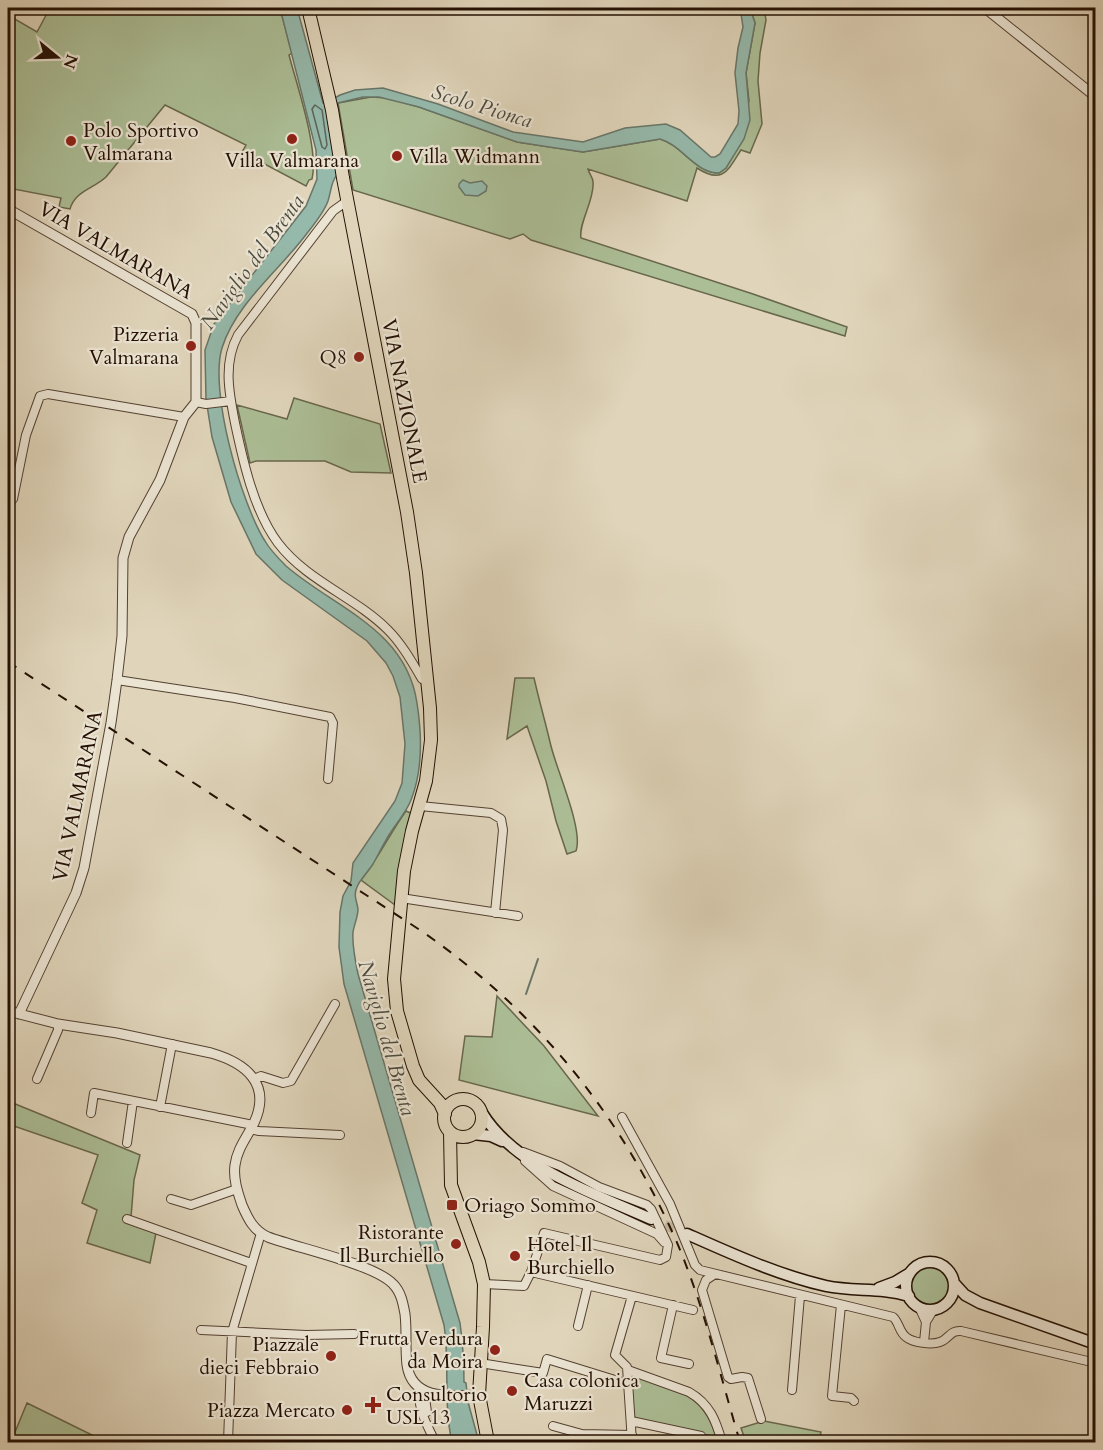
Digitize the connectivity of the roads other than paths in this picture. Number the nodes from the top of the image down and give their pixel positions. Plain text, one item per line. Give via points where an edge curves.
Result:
1 (308, 8) edge
2 (985, 8) edge
3 (1095, 97) edge
4 (347, 201) junction
5 (8, 209) edge
6 (229, 401) junction
7 (201, 403) junction
8 (184, 417) junction
9 (13, 499) dead end
10 (117, 680) junction
11 (427, 680) junction
12 (328, 779) dead end
13 (420, 806) junction
14 (401, 898) junction
15 (495, 913) junction
16 (518, 916) dead end
17 (335, 1004) dead end
18 (8, 1011) edge
19 (19, 1014) junction
20 (58, 1024) junction
21 (172, 1044) junction
22 (37, 1079) dead end
23 (254, 1079) junction
24 (430, 1090) junction
25 (133, 1101) junction
26 (456, 1101) junction
27 (160, 1107) junction
28 (91, 1113) dead end
29 (482, 1113) junction
30 (444, 1114) junction
31 (622, 1117) dead end
32 (252, 1127) junction
33 (450, 1132) junction
34 (340, 1135) dead end
35 (470, 1135) junction
36 (127, 1143) dead end
37 (511, 1147) junction
38 (237, 1190) junction
39 (171, 1199) dead end
40 (459, 1206) junction
41 (651, 1219) tunnel mouth
42 (126, 1220) dead end
43 (261, 1233) junction
44 (687, 1234) tunnel mouth
45 (668, 1251) junction
46 (251, 1263) junction
47 (531, 1272) junction
48 (715, 1274) junction
49 (910, 1274) junction
50 (484, 1284) junction
51 (955, 1284) junction
52 (588, 1285) junction
53 (876, 1289) junction
54 (632, 1296) junction
55 (800, 1296) junction
56 (909, 1296) junction
57 (948, 1302) junction
58 (980, 1303) junction
59 (672, 1305) junction
60 (841, 1305) junction
61 (919, 1307) junction
62 (934, 1309) junction
63 (693, 1310) dead end
64 (926, 1322) junction
65 (578, 1326) dead end
66 (201, 1330) dead end
67 (232, 1332) junction
68 (354, 1334) dead end
69 (924, 1342) junction
70 (1095, 1344) edge
71 (480, 1363) junction
72 (1095, 1363) edge
73 (689, 1364) dead end
74 (628, 1370) junction
75 (628, 1384) junction
76 (423, 1390) junction
77 (792, 1390) dead end
78 (441, 1395) junction
79 (474, 1395) junction
80 (854, 1401) dead end
81 (761, 1419) dead end
82 (631, 1421) junction
83 (429, 1426) junction
84 (553, 1426) dead end
85 (701, 1436) dead end
86 (632, 1439) edge
87 (228, 1443) edge
88 (435, 1443) edge
89 (488, 1443) edge
90 (722, 1443) edge

1 - 4 main road, VIA NAZIONALE via 331,104
2 - 3 street
4 - 6 street via 333,211 238,334 229,358
4 - 11 main road, VIA NAZIONALE via 407,512
5 - 7 street, VIA VALMARANA via 192,314
6 - 7 street
6 - 11 street via 255,496 278,543 314,576 388,630 422,679
7 - 8 street, VIA VALMARANA
8 - 9 street via 40,396 26,435
8 - 10 street, VIA VALMARANA via 160,480 124,551
10 - 12 street via 330,717 333,723
10 - 19 street, VIA VALMARANA via 82,876
11 - 13 main road, VIA NAZIONALE via 431,740
13 - 14 main road, VIA NAZIONALE
13 - 15 street via 491,813 501,819
14 - 15 street
14 - 24 main road, VIA NAZIONALE via 394,967 395,1002 413,1066 419,1080
15 - 16 street
17 - 23 street via 291,1081 283,1083 261,1076
18 - 19 street
19 - 20 street
20 - 21 street
20 - 22 street
21 - 23 street via 225,1057
21 - 27 street
23 - 32 street via 260,1101
24 - 26 main road
24 - 30 main road, VIA NAZIONALE
25 - 27 street
25 - 28 street via 94,1094
25 - 36 street
26 - 29 main road via 472,1101
26 - 30 main road
27 - 32 street
29 - 35 main road via 481,1125
29 - 37 main road
30 - 33 main road
31 - 48 street via 670,1204 697,1268
32 - 34 street via 260,1131
32 - 38 street via 235,1163
33 - 35 main road via 458,1137
33 - 40 main road via 450,1178
35 - 37 main road via 491,1136
35 - 40 main road via 460,1146 456,1161
37 - 41 main road via 582,1188
37 - 45 street via 553,1186 657,1234
37 - 45 street via 646,1205
38 - 39 street via 191,1205
38 - 43 street via 245,1213
40 - 50 main road
42 - 46 street
43 - 46 street
43 - 76 street via 354,1265 393,1284 403,1305 408,1371
44 - 53 main road via 812,1282 844,1289
45 - 47 street via 665,1259 660,1260 544,1233
46 - 67 street
47 - 50 street via 524,1286
47 - 52 street
48 - 55 street
48 - 81 street via 706,1280 702,1290 728,1377 748,1378
49 - 51 main road via 919,1265 938,1263 948,1270
49 - 53 main road
49 - 56 main road
50 - 71 main road
51 - 57 main road
51 - 58 main road
52 - 54 street
52 - 65 street
53 - 56 main road
54 - 59 street
54 - 74 street via 615,1355
55 - 60 street
55 - 77 street
56 - 61 main road
57 - 58 main road
57 - 62 main road
58 - 70 main road
59 - 63 street
59 - 73 street via 661,1358
60 - 69 street via 893,1317 906,1338
60 - 80 street via 832,1396
61 - 62 main road
61 - 64 street
62 - 64 street
64 - 69 street
66 - 67 street
67 - 68 street
67 - 87 street
69 - 72 street via 940,1342 953,1331 960,1331
71 - 75 street via 543,1373 547,1359
71 - 79 main road
74 - 75 street
74 - 90 street via 693,1394 711,1412
75 - 82 street
76 - 78 street
76 - 83 street via 419,1395
78 - 79 street
78 - 83 street via 430,1407
79 - 89 main road
82 - 85 street
82 - 86 street
83 - 88 street
84 - 86 street via 577,1433

